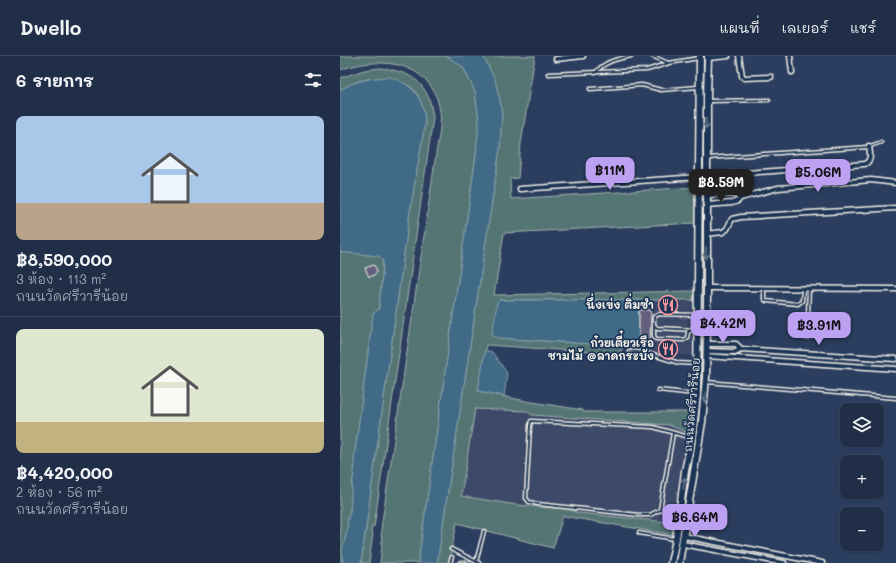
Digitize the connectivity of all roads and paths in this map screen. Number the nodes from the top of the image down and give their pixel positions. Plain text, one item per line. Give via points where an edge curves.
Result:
1 (583, 56) edge
2 (632, 56) edge
3 (652, 56) edge
4 (728, 56) edge
5 (739, 56) edge
6 (790, 56) edge
7 (700, 57) edge
8 (708, 57) edge
9 (556, 60) dead end
10 (669, 63) junction
11 (792, 72) dead end
12 (595, 73) junction
13 (548, 74) dead end
14 (771, 77) dead end
15 (699, 87) junction
16 (590, 89) dead end
17 (769, 100) dead end
18 (706, 101) junction
19 (881, 142) dead end
20 (869, 146) junction
21 (706, 158) junction
22 (706, 176) junction
23 (699, 177) junction
24 (896, 183) edge
25 (520, 189) dead end
26 (706, 195) junction
27 (740, 198) junction
28 (706, 206) junction
29 (896, 208) edge
30 (706, 234) junction
31 (707, 288) junction
32 (764, 288) junction
33 (803, 288) junction
34 (809, 288) junction
35 (896, 288) edge
36 (698, 316) junction
37 (654, 324) junction
38 (695, 330) junction
39 (807, 338) dead end
40 (698, 343) junction
41 (707, 344) junction
42 (741, 350) junction
43 (629, 351) dead end
44 (698, 351) junction
45 (706, 354) junction
46 (896, 359) edge
47 (697, 364) junction
48 (896, 369) edge
49 (706, 382) junction
50 (658, 390) dead end
51 (697, 395) junction
52 (896, 398) edge
53 (673, 433) junction
54 (692, 438) junction
55 (660, 510) junction
56 (679, 515) junction
57 (484, 531) dead end
58 (639, 533) dead end
59 (684, 536) junction
60 (676, 539) junction
61 (715, 543) junction
62 (683, 544) junction
63 (451, 549) dead end
64 (714, 550) junction
65 (773, 554) junction
66 (452, 556) dead end
67 (772, 561) junction
68 (478, 562) edge
69 (450, 563) edge
70 (460, 563) edge
71 (466, 563) edge
72 (672, 563) edge
73 (680, 563) edge
74 (784, 563) edge
75 (822, 563) edge

1 - 9 street
2 - 12 lane via 604,64
3 - 10 lane
4 - 8 street
5 - 14 street via 744,78
6 - 11 street
7 - 10 lane
7 - 15 main road, ถนนวัดศรีวารีน้อย
8 - 18 main road, ถนนวัดศรีวารีน้อย
10 - 12 lane via 648,70
12 - 13 lane
15 - 16 lane via 661,90 642,85
15 - 23 main road, ถนนวัดศรีวารีน้อย
17 - 18 lane
18 -> 21 main road, ถนนวัดศรีวารีน้อย
19 - 20 lane
20 - 21 lane
20 - 22 street via 870,158 865,164
21 - 22 main road, ถนนวัดศรีวารีน้อย
22 - 23 main road
22 - 26 main road, ถนนวัดศรีวารีน้อย
23 - 25 street
23 - 36 main road, ถนนวัดศรีวารีน้อย
24 - 27 street via 871,180 778,188
26 - 27 street via 730,194
26 - 28 main road, ถนนวัดศรีวารีน้อย
27 - 28 street via 732,203
28 - 30 main road, ถนนวัดศรีวารีน้อย
29 - 30 street via 741,217 732,219 723,232
30 -> 31 main road, ถนนวัดศรีวารีน้อย
31 - 32 street
31 - 41 main road, ถนนวัดศรีวารีน้อย
32 - 33 street
32 - 33 lane via 766,301 798,304 802,301
33 - 34 street
34 - 35 street
34 - 39 lane
36 - 37 lane via 656,315
36 - 38 main road, ถนนวัดศรีวารีน้อย
37 - 38 lane via 657,328
37 - 38 lane via 656,339 684,340 688,332
38 - 40 main road, ถนนวัดศรีวารีน้อย
40 - 41 main road
40 - 44 main road, ถนนวัดศรีวารีน้อย
41 - 42 street via 736,344
41 - 45 main road, ถนนวัดศรีวารีน้อย
42 - 45 street
42 - 46 street
43 - 47 lane via 679,363
44 - 45 main road
44 - 47 main road, ถนนวัดศรีวารีน้อย
45 - 48 street
45 - 49 main road, ถนนวัดศรีวารีน้อย
47 - 51 main road, ถนนวัดศรีวารีน้อย
49 - 52 lane
49 -> 59 main road, ถนนวัดศรีวารีน้อย
50 - 51 lane
51 - 54 main road, ถนนวัดศรีวารีน้อย
53 - 54 lane
53 - 55 lane
53 - 55 lane via 653,427 531,421 530,426 526,494 529,502 639,515
56 -> 54 main road, ถนนวัดศรีวารีน้อย
55 - 56 lane
56 - 60 main road, ถนนวัดศรีวารีน้อย
57 - 68 lane
58 - 60 lane
59 - 61 street
59 - 62 main road, ถนนวัดศรีวารีน้อย
60 - 72 main road, ถนนวัดศรีวารีน้อย
61 - 64 street
61 - 65 street
62 - 64 street
62 - 73 main road, ถนนวัดศรีวารีน้อย
63 - 68 lane
64 - 67 street
65 - 67 street
65 - 75 street
66 - 69 lane
67 - 74 street
70 - 71 lane

